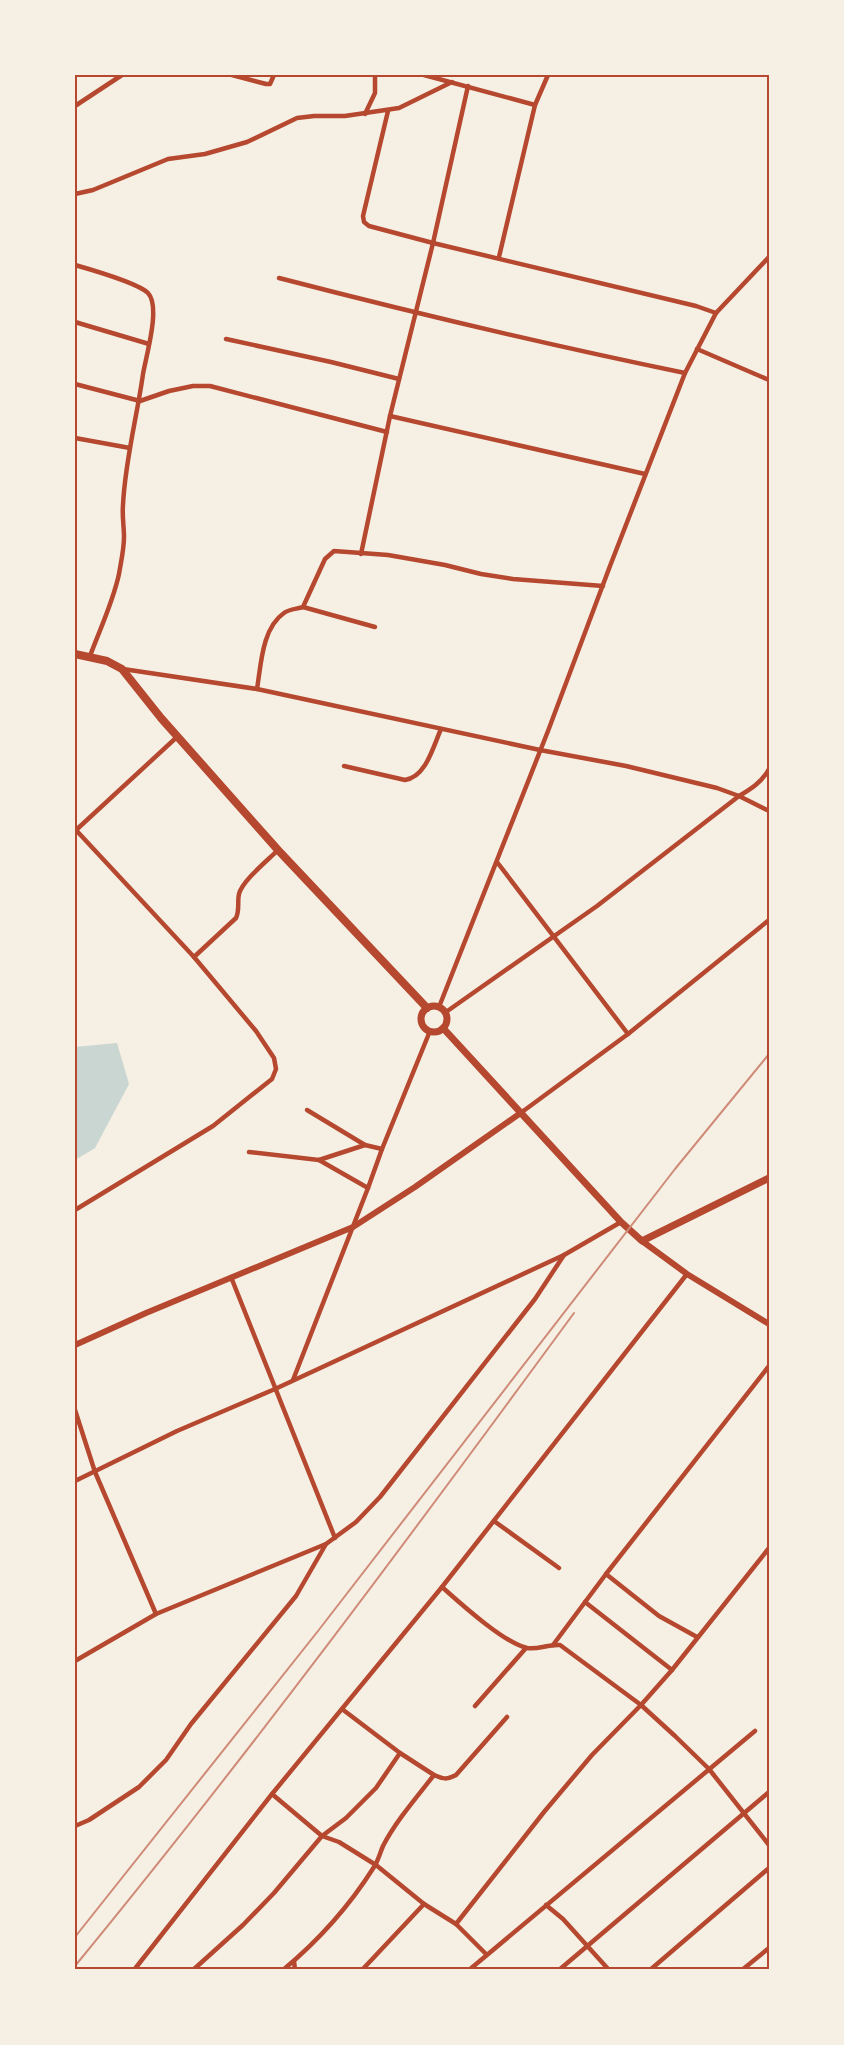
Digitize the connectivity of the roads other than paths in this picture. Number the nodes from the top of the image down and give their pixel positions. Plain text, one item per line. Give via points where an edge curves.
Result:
1 (122, 75) edge
2 (232, 75) edge
3 (274, 75) edge
4 (375, 75) edge
5 (424, 75) edge
6 (548, 75) edge
7 (452, 82) junction
8 (468, 86) junction
9 (536, 105) junction
10 (75, 106) edge
11 (388, 111) junction
12 (365, 114) junction
13 (75, 194) edge
14 (433, 243) junction
15 (499, 257) junction
16 (769, 257) edge
17 (75, 265) edge
18 (279, 278) dead end
19 (414, 313) junction
20 (716, 313) junction
21 (75, 322) edge
22 (226, 339) dead end
23 (149, 344) junction
24 (697, 349) junction
25 (686, 374) junction
26 (399, 380) junction
27 (769, 380) edge
28 (75, 384) edge
29 (140, 401) junction
30 (390, 416) junction
31 (387, 432) junction
32 (75, 438) edge
33 (130, 448) junction
34 (645, 474) junction
35 (361, 554) junction
36 (603, 586) junction
37 (303, 608) junction
38 (375, 627) dead end
39 (75, 654) edge
40 (90, 656) junction
41 (122, 669) junction
42 (257, 689) junction
43 (441, 729) junction
44 (178, 736) junction
45 (540, 750) junction
46 (344, 766) dead end
47 (769, 769) edge
48 (739, 796) junction
49 (769, 811) edge
50 (75, 830) edge
51 (278, 850) junction
52 (497, 862) junction
53 (769, 920) edge
54 (553, 937) junction
55 (194, 957) junction
56 (439, 1006) junction
57 (427, 1008) junction
58 (446, 1012) junction
59 (443, 1028) junction
60 (430, 1031) junction
61 (628, 1034) junction
62 (308, 1110) dead end
63 (522, 1112) junction
64 (365, 1145) junction
65 (382, 1149) junction
66 (249, 1152) dead end
67 (319, 1160) junction
68 (769, 1178) edge
69 (368, 1188) junction
70 (75, 1210) edge
71 (621, 1222) junction
72 (353, 1227) junction
73 (642, 1241) junction
74 (564, 1255) junction
75 (687, 1274) junction
76 (231, 1277) junction
77 (769, 1324) edge
78 (75, 1345) edge
79 (769, 1366) edge
80 (293, 1380) junction
81 (275, 1389) junction
82 (75, 1410) edge
83 (95, 1472) junction
84 (75, 1481) edge
85 (494, 1521) junction
86 (335, 1538) junction
87 (327, 1544) junction
88 (769, 1548) edge
89 (559, 1568) dead end
90 (606, 1574) junction
91 (442, 1587) junction
92 (585, 1602) junction
93 (156, 1614) junction
94 (697, 1637) junction
95 (553, 1645) junction
96 (526, 1648) junction
97 (75, 1660) edge
98 (672, 1670) junction
99 (641, 1705) junction
100 (476, 1706) dead end
101 (342, 1709) junction
102 (507, 1717) dead end
103 (755, 1731) dead end
104 (400, 1753) junction
105 (709, 1769) junction
106 (434, 1775) junction
107 (769, 1792) edge
108 (272, 1794) junction
109 (744, 1814) junction
110 (75, 1826) edge
111 (322, 1836) junction
112 (769, 1845) edge
113 (376, 1865) junction
114 (769, 1868) edge
115 (424, 1904) junction
116 (546, 1905) junction
117 (456, 1924) junction
118 (586, 1947) junction
119 (769, 1948) edge
120 (486, 1954) junction
121 (294, 1961) junction
122 (134, 1970) edge
123 (193, 1970) edge
124 (283, 1970) edge
125 (295, 1970) edge
126 (362, 1970) edge
127 (469, 1970) edge
128 (559, 1970) edge
129 (609, 1970) edge
130 (650, 1970) edge
131 (742, 1970) edge

1 - 10 street
2 - 3 street via 266,84
4 - 12 street via 375,93
5 - 7 street
6 - 9 street
7 - 8 street
7 - 11 street
8 - 9 street
8 - 14 street
9 - 15 street
11 - 12 street
11 - 14 street via 364,222
12 - 13 street via 297,118 246,142 168,159
14 - 15 street
14 - 19 street
15 - 20 street
16 - 20 street
17 - 23 street via 148,293 152,302
18 - 19 street
19 - 25 street
19 - 26 street
20 - 24 street
21 - 23 street
22 - 26 street
23 - 29 street
24 - 25 street
24 - 27 street
25 - 34 street
26 - 30 street
28 - 29 street
29 - 31 street via 169,391 210,386
29 - 33 street
30 - 31 street
30 - 34 street
31 - 35 street
32 - 33 street
33 - 40 street via 118,577
34 - 36 street
35 - 36 street via 388,555 513,579
35 - 37 street via 329,554
36 - 45 street
37 - 38 street
37 - 42 street via 286,611 268,633
39 - 40 highway
40 - 41 highway
41 - 42 street
41 - 44 highway
42 - 43 street
43 - 45 street
43 - 46 street via 414,779
44 - 50 street
44 - 51 highway
45 - 48 street via 626,766
45 - 52 street
47 - 48 street via 753,788
48 - 49 street
48 - 54 street
50 - 55 street
51 - 55 street via 243,885 236,918
51 - 57 highway
52 - 54 street
52 - 56 street
53 - 61 street
54 - 58 street
54 - 61 street
55 - 70 street via 274,1058 276,1070 272,1079 213,1126
56 - 57 main road
56 - 58 main road
57 - 60 main road via 422,1023
58 - 59 main road
59 - 60 main road
59 - 63 main road
60 - 65 street
61 - 63 street
62 - 64 street
63 - 71 main road
63 - 72 street
64 - 65 street
64 - 67 street
65 - 69 street
66 - 67 street
67 - 69 street
68 - 73 main road
69 - 72 street
71 - 73 main road
71 - 74 street
72 - 76 street
72 - 80 street
73 - 75 street
74 - 80 street
74 - 86 street via 535,1299 380,1497
75 - 77 street
75 - 85 street
76 - 78 street
76 - 81 street
79 - 90 street
80 - 81 street
81 - 83 street
81 - 86 street
82 - 83 street
83 - 84 street
83 - 93 street
85 - 89 street
85 - 91 street
86 - 87 street
87 - 93 street
87 - 110 street via 296,1596 166,1760 140,1787
88 - 94 street
90 - 92 street
90 - 94 street via 659,1616
91 - 96 street via 472,1613
91 - 101 street
92 - 95 street
92 - 98 street
93 - 97 street
94 - 98 street
95 - 96 street
95 - 99 street via 567,1649
96 - 100 street
98 - 99 street
99 - 105 street
99 - 117 street via 592,1755
101 - 104 street
101 - 108 street
102 - 106 street via 456,1774 449,1779
103 - 105 street
104 - 106 street
104 - 111 street via 376,1788
105 - 109 street
105 - 116 street
106 - 113 street via 382,1847
107 - 109 street
108 - 111 street
108 - 122 street
109 - 112 street
109 - 118 street
111 - 113 street
111 - 123 street via 274,1893
113 - 115 street
113 - 121 street
114 - 130 street
115 - 117 street
115 - 126 street
116 - 118 street via 564,1919
116 - 120 street
117 - 120 street
118 - 128 street
118 - 129 street
119 - 131 street
120 - 127 street
121 - 124 street
121 - 125 street

